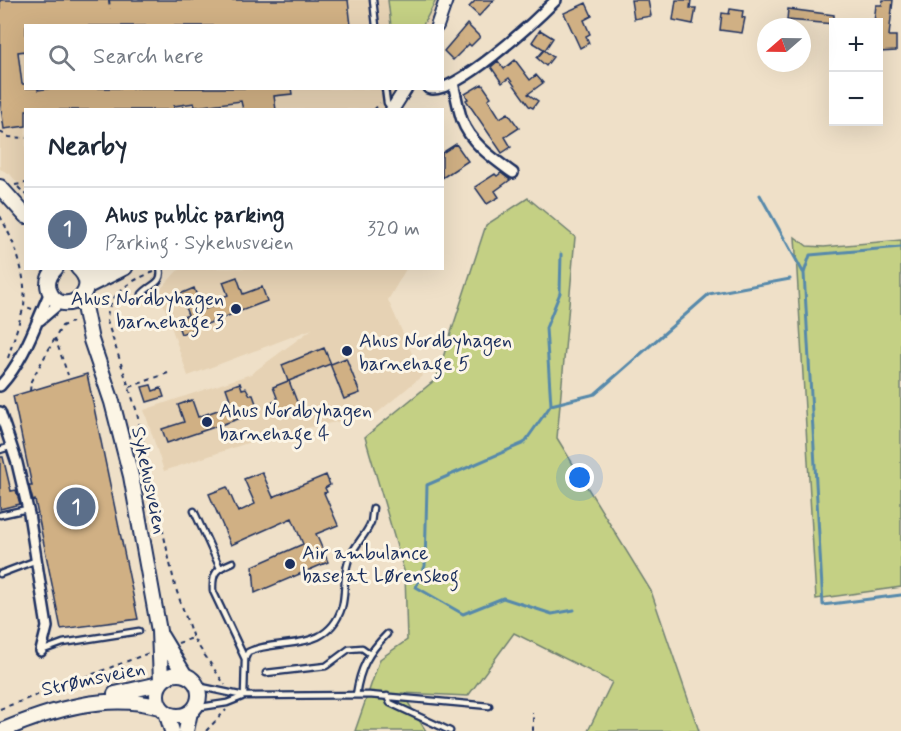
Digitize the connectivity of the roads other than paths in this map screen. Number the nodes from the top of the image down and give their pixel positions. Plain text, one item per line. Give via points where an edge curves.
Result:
1 (373, 0) edge
2 (446, 0) edge
3 (556, 0) edge
4 (376, 24) edge
5 (438, 24) edge
6 (453, 83) junction
7 (444, 88) edge
8 (385, 90) edge
9 (403, 92) edge
10 (391, 108) edge
11 (393, 108) edge
12 (513, 173) dead end
13 (0, 187) edge
14 (24, 214) edge
15 (53, 270) edge
16 (123, 270) edge
17 (160, 270) edge
18 (80, 271) edge
19 (50, 292) junction
20 (84, 292) junction
21 (142, 294) dead end
22 (63, 303) junction
23 (37, 317) junction
24 (91, 340) junction
25 (2, 383) edge
26 (0, 412) edge
27 (12, 446) junction
28 (0, 450) edge
29 (372, 508) dead end
30 (28, 509) junction
31 (194, 511) dead end
32 (0, 515) edge
33 (37, 560) junction
34 (233, 562) dead end
35 (220, 568) junction
36 (0, 573) edge
37 (139, 631) dead end
38 (159, 631) junction
39 (387, 634) dead end
40 (41, 651) joint
41 (369, 653) junction
42 (245, 659) junction
43 (266, 673) dead end
44 (184, 674) junction
45 (160, 682) junction
46 (197, 686) junction
47 (356, 695) junction
48 (244, 696) junction
49 (387, 696) junction
50 (489, 706) dead end
51 (163, 710) junction
52 (192, 710) junction
53 (0, 722) edge
54 (440, 728) edge
55 (1, 731) edge
56 (172, 731) edge
57 (186, 731) edge
58 (450, 731) edge

1 - 4 lane
2 - 5 street
3 - 6 street via 517,38
6 - 7 street
6 - 12 street via 462,121 471,137
8 - 10 lane
9 - 11 street
13 - 14 main road
15 - 19 main road via 48,284
16 - 18 street
16 - 20 street
17 - 21 lane via 159,281
18 - 20 main road, Sykehusveien via 86,280
19 - 22 main road, Sykehusveien
19 - 23 street
20 - 22 main road via 74,302
20 - 24 main road, Sykehusveien
22 - 23 street
22 - 24 main road, Sykehusveien
23 - 25 street via 17,363
24 - 38 main road, Sykehusveien via 126,453
26 - 27 street
27 - 28 lane
27 - 30 street
29 - 42 lane via 371,522 350,555 342,606 329,627 302,643 256,648
30 - 32 lane
30 - 33 street
31 - 35 lane
33 - 36 lane
33 - 40 street via 47,627
34 - 35 lane
35 - 42 lane via 213,580 213,591
37 - 40 lane via 63,643
38 - 44 main road, Sykehusveien
38 - 45 main road, Sykehusveien
39 - 41 lane
41 - 43 lane via 362,648 349,649 326,666
41 - 47 lane via 359,675
42 - 48 lane
44 - 45 main road via 169,675
44 - 46 main road
45 - 51 main road via 157,698
45 - 53 main road, Strømsveien via 53,704
46 - 48 lane
46 - 52 main road via 198,700
47 - 48 lane
47 - 49 lane
48 - 52 lane
49 - 50 lane
49 - 54 lane via 390,703
51 - 52 main road via 176,716
51 - 55 main road, Strømsveien via 132,700 103,702 42,716
51 - 56 main road
52 - 57 main road
54 - 58 lane

